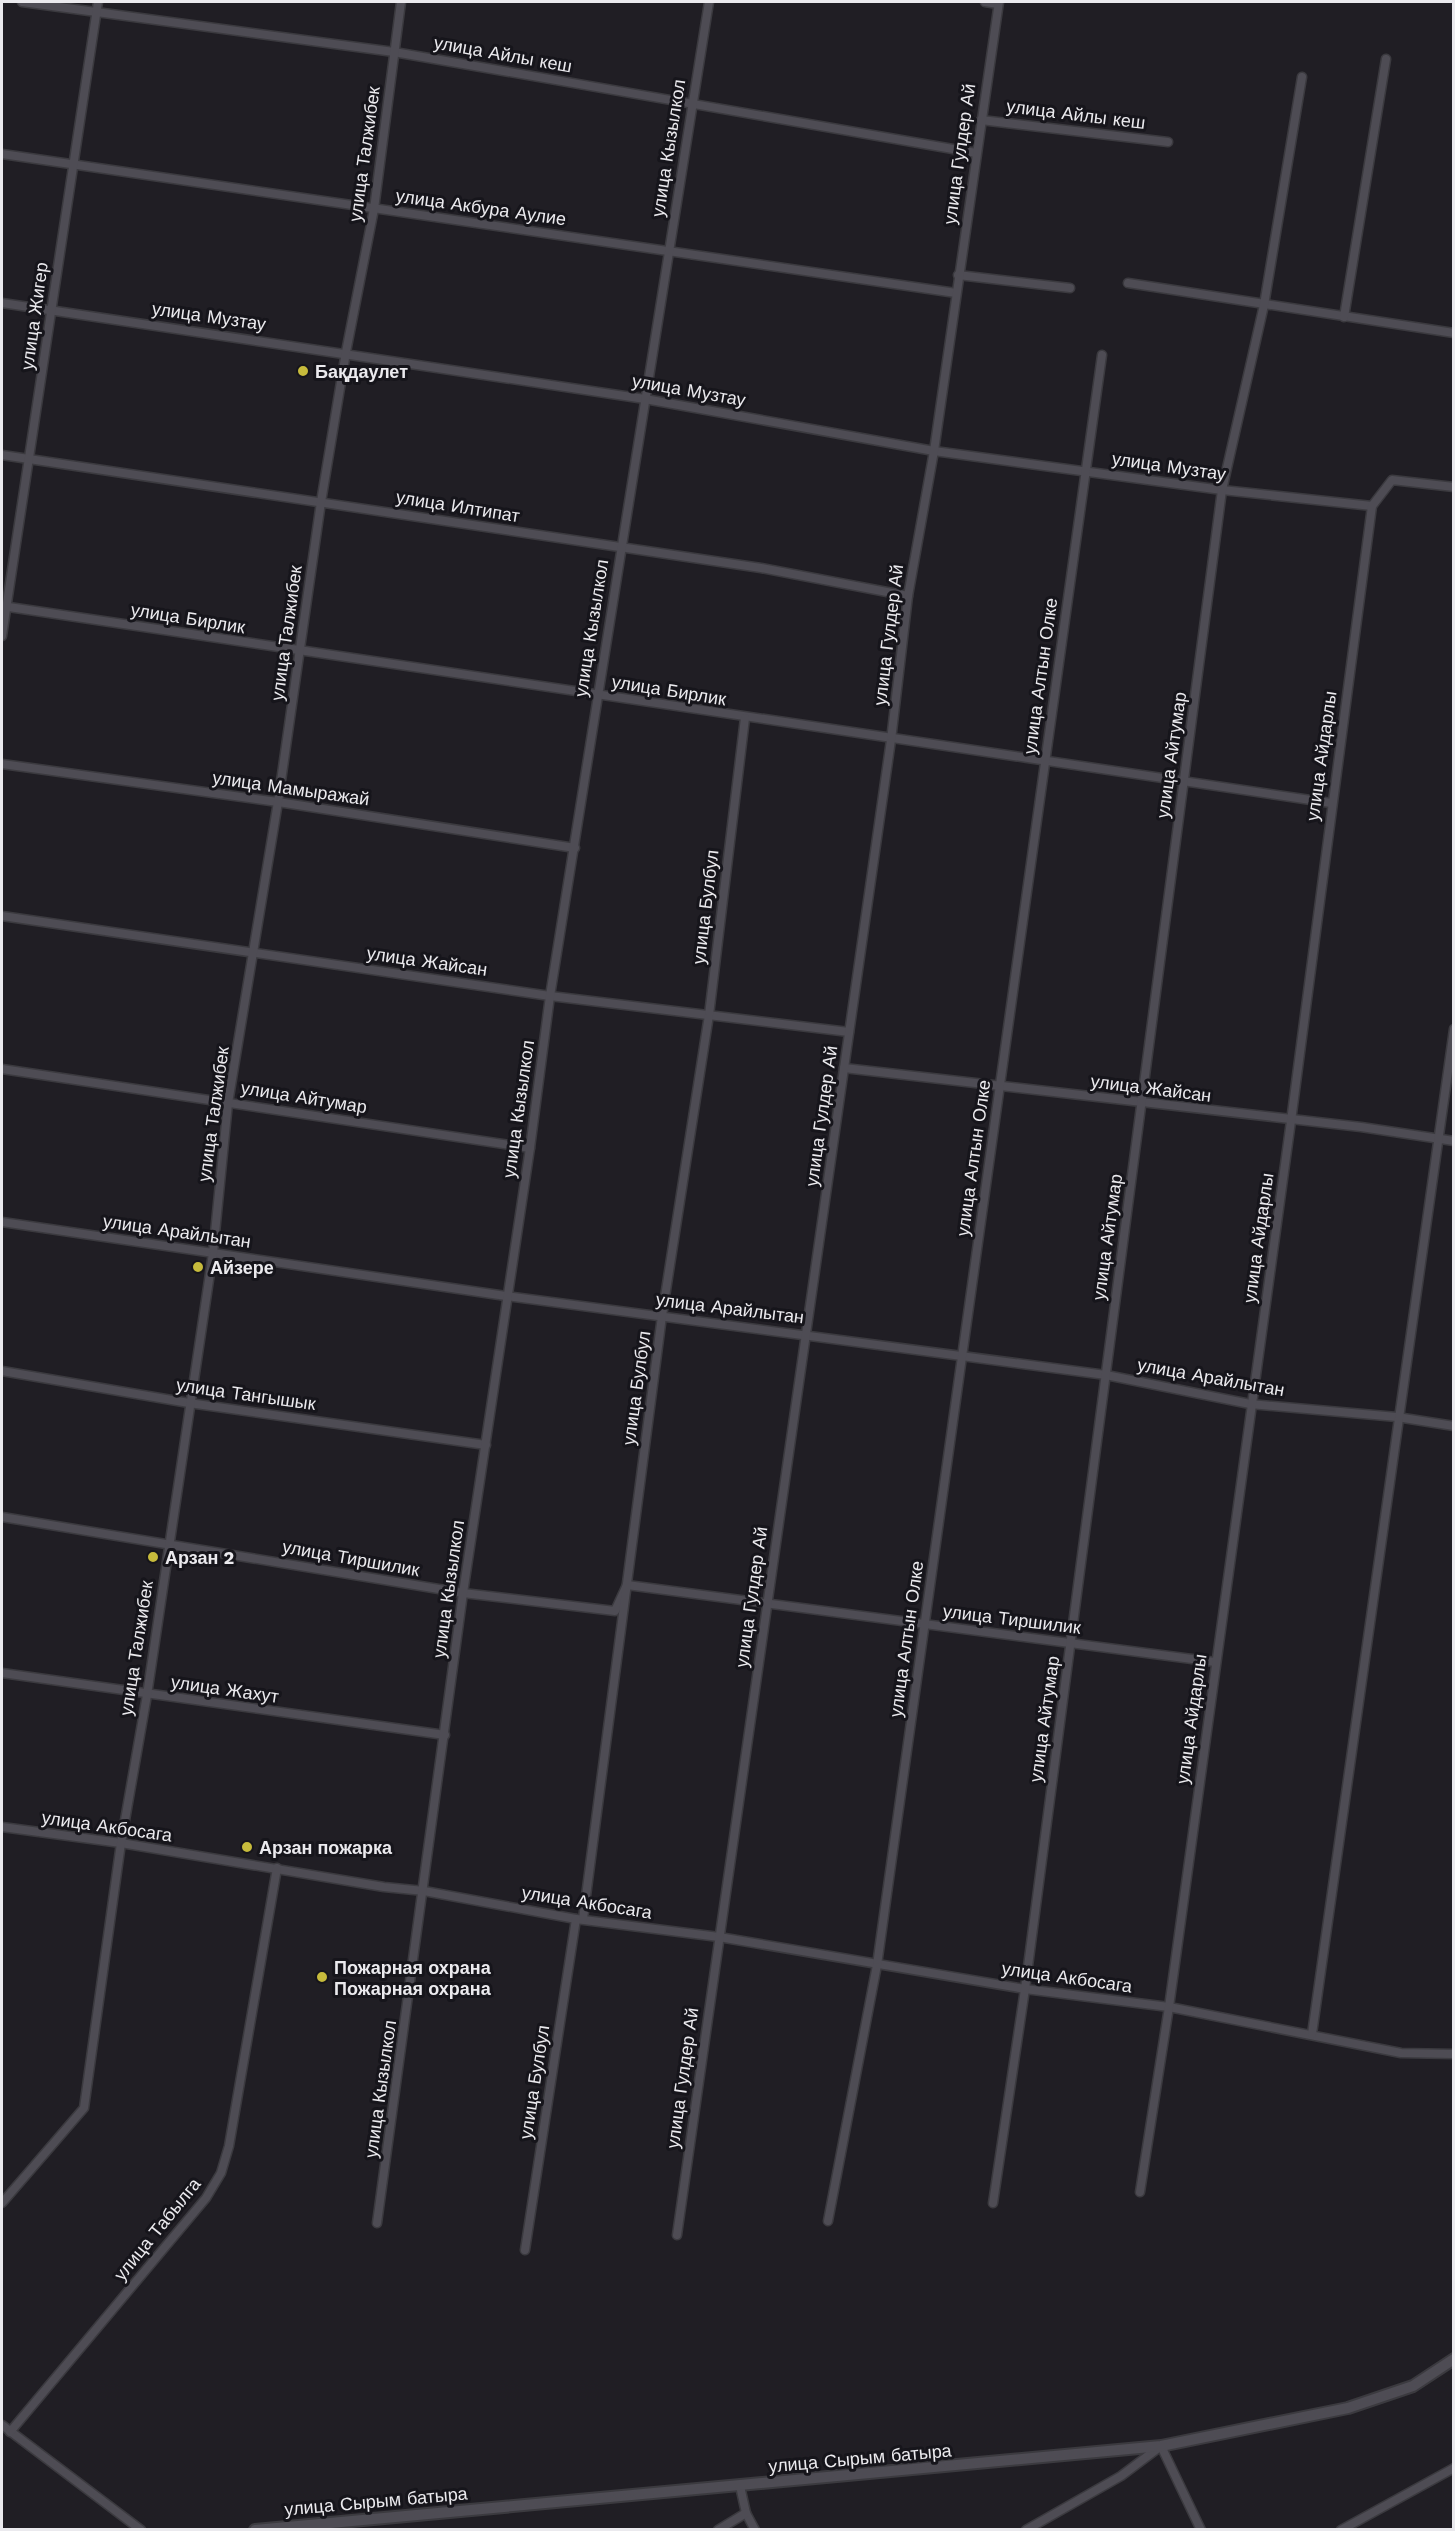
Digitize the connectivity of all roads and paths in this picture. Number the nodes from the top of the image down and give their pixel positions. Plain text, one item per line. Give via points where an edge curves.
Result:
1 (22, 2) edge
2 (98, 2) edge
3 (401, 2) edge
4 (709, 2) edge
5 (985, 2) edge
6 (998, 3) edge
7 (96, 13) junction
8 (394, 52) junction
9 (1386, 59) dead end
10 (1302, 78) dead end
11 (692, 103) junction
12 (981, 120) junction
13 (1168, 142) dead end
14 (976, 153) junction
15 (2, 154) edge
16 (73, 164) junction
17 (374, 209) junction
18 (668, 251) junction
19 (958, 275) junction
20 (1128, 283) dead end
21 (1070, 288) dead end
22 (956, 293) junction
23 (2, 303) edge
24 (1263, 305) junction
25 (52, 310) junction
26 (1344, 317) junction
27 (1454, 333) edge
28 (346, 352) junction
29 (1102, 355) dead end
30 (645, 399) junction
31 (934, 451) junction
32 (2, 454) edge
33 (30, 459) junction
34 (1086, 471) junction
35 (1454, 487) edge
36 (1222, 490) junction
37 (321, 502) junction
38 (1372, 506) junction
39 (621, 547) junction
40 (908, 596) junction
41 (4, 607) edge
42 (2, 636) edge
43 (300, 651) junction
44 (596, 696) junction
45 (745, 718) junction
46 (891, 740) junction
47 (1045, 762) junction
48 (2, 764) edge
49 (1184, 782) junction
50 (278, 802) junction
51 (1331, 803) junction
52 (575, 848) junction
53 (2, 916) edge
54 (254, 953) junction
55 (550, 996) junction
56 (709, 1015) junction
57 (1454, 1029) edge
58 (849, 1032) junction
59 (844, 1068) junction
60 (2, 1069) edge
61 (999, 1087) junction
62 (228, 1102) junction
63 (1141, 1104) junction
64 (1291, 1120) junction
65 (1437, 1139) junction
66 (1454, 1141) edge
67 (530, 1148) junction
68 (2, 1222) edge
69 (213, 1253) junction
70 (506, 1296) junction
71 (662, 1316) junction
72 (806, 1334) junction
73 (962, 1355) junction
74 (2, 1371) edge
75 (1106, 1375) junction
76 (189, 1403) junction
77 (1250, 1404) junction
78 (1397, 1417) junction
79 (1454, 1426) edge
80 (486, 1445) junction
81 (2, 1516) edge
82 (169, 1544) junction
83 (627, 1585) junction
84 (463, 1593) junction
85 (767, 1604) junction
86 (924, 1624) junction
87 (1070, 1643) junction
88 (1215, 1662) junction
89 (2, 1673) edge
90 (147, 1695) junction
91 (445, 1735) junction
92 (2, 1827) edge
93 (121, 1843) junction
94 (277, 1868) junction
95 (424, 1891) junction
96 (580, 1919) junction
97 (719, 1937) junction
98 (877, 1965) junction
99 (1025, 1989) junction
100 (1168, 2007) junction
101 (1312, 2034) junction
102 (1454, 2054) edge
103 (1140, 2192) dead end
104 (2, 2203) edge
105 (993, 2203) dead end
106 (828, 2221) dead end
107 (377, 2223) dead end
108 (677, 2235) dead end
109 (525, 2250) dead end
110 (1454, 2359) edge
111 (2, 2425) edge
112 (10, 2432) junction
113 (1161, 2446) junction
114 (1454, 2468) edge
115 (740, 2486) junction
116 (746, 2513) junction
117 (141, 2529) edge
118 (255, 2529) edge
119 (718, 2529) edge
120 (755, 2529) edge
121 (1026, 2529) edge
122 (1201, 2529) edge
123 (1341, 2529) edge

1 - 7 street, улица Айлы кеш
2 - 7 street, улица Жигер
3 - 8 street, улица Талжибек
4 - 11 street, улица Кызылкол
5 - 6 street
6 - 12 street, улица Гулдер Ай
7 - 8 street, улица Айлы кеш
7 - 16 street, улица Жигер
8 - 11 street, улица Айлы кеш
8 - 17 street, улица Талжибек
9 - 26 street
10 - 24 street, улица Айтумар
11 - 14 street, улица Айлы кеш
11 - 18 street, улица Кызылкол
12 - 13 street, улица Айлы кеш
12 - 14 street, улица Гулдер Ай
14 - 19 street, улица Гулдер Ай
15 - 16 street, улица Акбура Аулие
16 - 17 street, улица Акбура Аулие
16 - 25 street, улица Жигер
17 - 18 street, улица Акбура Аулие
17 - 28 street, улица Талжибек
18 - 22 street, улица Акбура Аулие
18 - 30 street, улица Кызылкол
19 - 21 street
19 - 22 street, улица Гулдер Ай
20 - 24 street
22 - 31 street, улица Гулдер Ай
23 - 25 street, улица Музтау
24 - 26 street
24 - 36 street, улица Айтумар
25 - 28 street, улица Музтау
25 - 33 street, улица Жигер
26 - 27 street
28 - 30 street, улица Музтау
28 - 37 street, улица Талжибек
29 - 34 street, улица Алтын Олке
30 - 31 street, улица Музтау
30 - 39 street, улица Кызылкол
31 - 34 street, улица Музтау
31 - 40 street, улица Гулдер Ай
32 - 33 street, улица Илтипат
33 - 37 street, улица Илтипат
33 - 41 street, улица Жигер
34 - 36 street, улица Музтау
34 - 47 street, улица Алтын Олке
35 - 38 street, улица Айдарлы via 1392,480
36 - 38 street, улица Музтау
36 - 49 street, улица Айтумар
37 - 39 street, улица Илтипат
37 - 43 street, улица Талжибек
38 - 51 street, улица Айдарлы
39 - 40 street, улица Илтипат
39 - 44 street, улица Кызылкол
40 - 46 street, улица Гулдер Ай
41 - 42 street, улица Жигер
41 - 43 street, улица Бирлик
43 - 44 street, улица Бирлик
43 - 50 street, улица Талжибек
44 - 45 street, улица Бирлик
44 - 52 street, улица Кызылкол
45 - 46 street, улица Бирлик
45 - 56 street, улица Булбул
46 - 47 street, улица Бирлик
46 - 58 street, улица Гулдер Ай
47 - 49 street, улица Бирлик
47 - 61 street, улица Алтын Олке
48 - 50 street, улица Мамыражай
49 - 51 street, улица Бирлик
49 - 63 street, улица Айтумар
50 - 52 street, улица Мамыражай
50 - 54 street, улица Талжибек
51 - 64 street, улица Айдарлы
52 - 55 street, улица Кызылкол
53 - 54 street, улица Жайсан
54 - 55 street, улица Жайсан
54 - 62 street, улица Талжибек
55 - 56 street, улица Жайсан
55 - 67 street, улица Кызылкол
56 - 58 street, улица Жайсан
56 - 71 street, улица Булбул
57 - 65 street
58 - 59 street, улица Гулдер Ай
59 - 61 street, улица Жайсан
59 - 72 street, улица Гулдер Ай
60 - 62 street, улица Айтумар
61 - 63 street, улица Жайсан
61 - 73 street, улица Алтын Олке
62 - 67 street, улица Айтумар
62 - 69 street, улица Талжибек
63 - 64 street, улица Жайсан
63 - 75 street, улица Айтумар
64 - 65 street, улица Жайсан
64 - 77 street, улица Айдарлы
65 - 66 street, улица Жайсан
65 - 78 street
67 - 70 street, улица Кызылкол
68 - 69 street, улица Арайлытан
69 - 70 street, улица Арайлытан
69 - 76 street, улица Талжибек
70 - 71 street, улица Арайлытан
70 - 80 street, улица Кызылкол
71 - 72 street, улица Арайлытан
71 - 83 street, улица Булбул
72 - 73 street, улица Арайлытан
72 - 85 street, улица Гулдер Ай
73 - 75 street, улица Арайлытан
73 - 86 street, улица Алтын Олке
74 - 76 street, улица Тангышык
75 - 77 street, улица Арайлытан
75 - 87 street, улица Айтумар
76 - 80 street, улица Тангышык
76 - 82 street, улица Талжибек
77 - 78 street, улица Арайлытан
77 - 88 street, улица Айдарлы
78 - 79 street, улица Арайлытан
78 - 101 street
80 - 84 street, улица Кызылкол
81 - 82 street, улица Тиршилик
82 - 84 street, улица Тиршилик
82 - 90 street, улица Талжибек
83 - 84 street, улица Тиршилик via 615,1611
83 - 85 street, улица Тиршилик
83 - 96 street, улица Булбул
84 - 91 street, улица Кызылкол
85 - 86 street, улица Тиршилик
85 - 97 street, улица Гулдер Ай
86 - 87 street, улица Тиршилик
86 - 98 street, улица Алтын Олке
87 - 88 street, улица Тиршилик
87 - 99 street, улица Айтумар
88 - 100 street, улица Айдарлы
89 - 90 street, улица Жахут
90 - 91 street, улица Жахут
90 - 93 street, улица Талжибек
91 - 95 street, улица Кызылкол
92 - 93 street, улица Акбосага
93 - 94 street, улица Акбосага
93 - 104 street, улица Талжибек via 84,2108
94 - 95 street, улица Акбосага
94 - 112 street, улица Табылга via 221,2173 206,2198
95 - 96 street, улица Акбосага
95 - 107 street, улица Кызылкол
96 - 97 street, улица Акбосага
96 - 109 street, улица Булбул
97 - 98 street, улица Акбосага
97 - 108 street, улица Гулдер Ай
98 - 99 street, улица Акбосага
98 - 106 street, улица Алтын Олке
99 - 100 street, улица Акбосага
99 - 105 street, улица Айтумар
100 - 101 street, улица Акбосага
100 - 103 street, улица Айдарлы
101 - 102 street, улица Акбосага via 1401,2053
110 - 113 street, улица Сырым батыра via 1413,2386 1348,2408
111 - 112 street
112 - 117 street
113 - 115 street, улица Сырым батыра
113 - 121 street via 1121,2476
113 - 122 street
114 - 123 street
115 - 116 street
115 - 118 street, улица Сырым батыра
116 - 119 street
116 - 120 street

